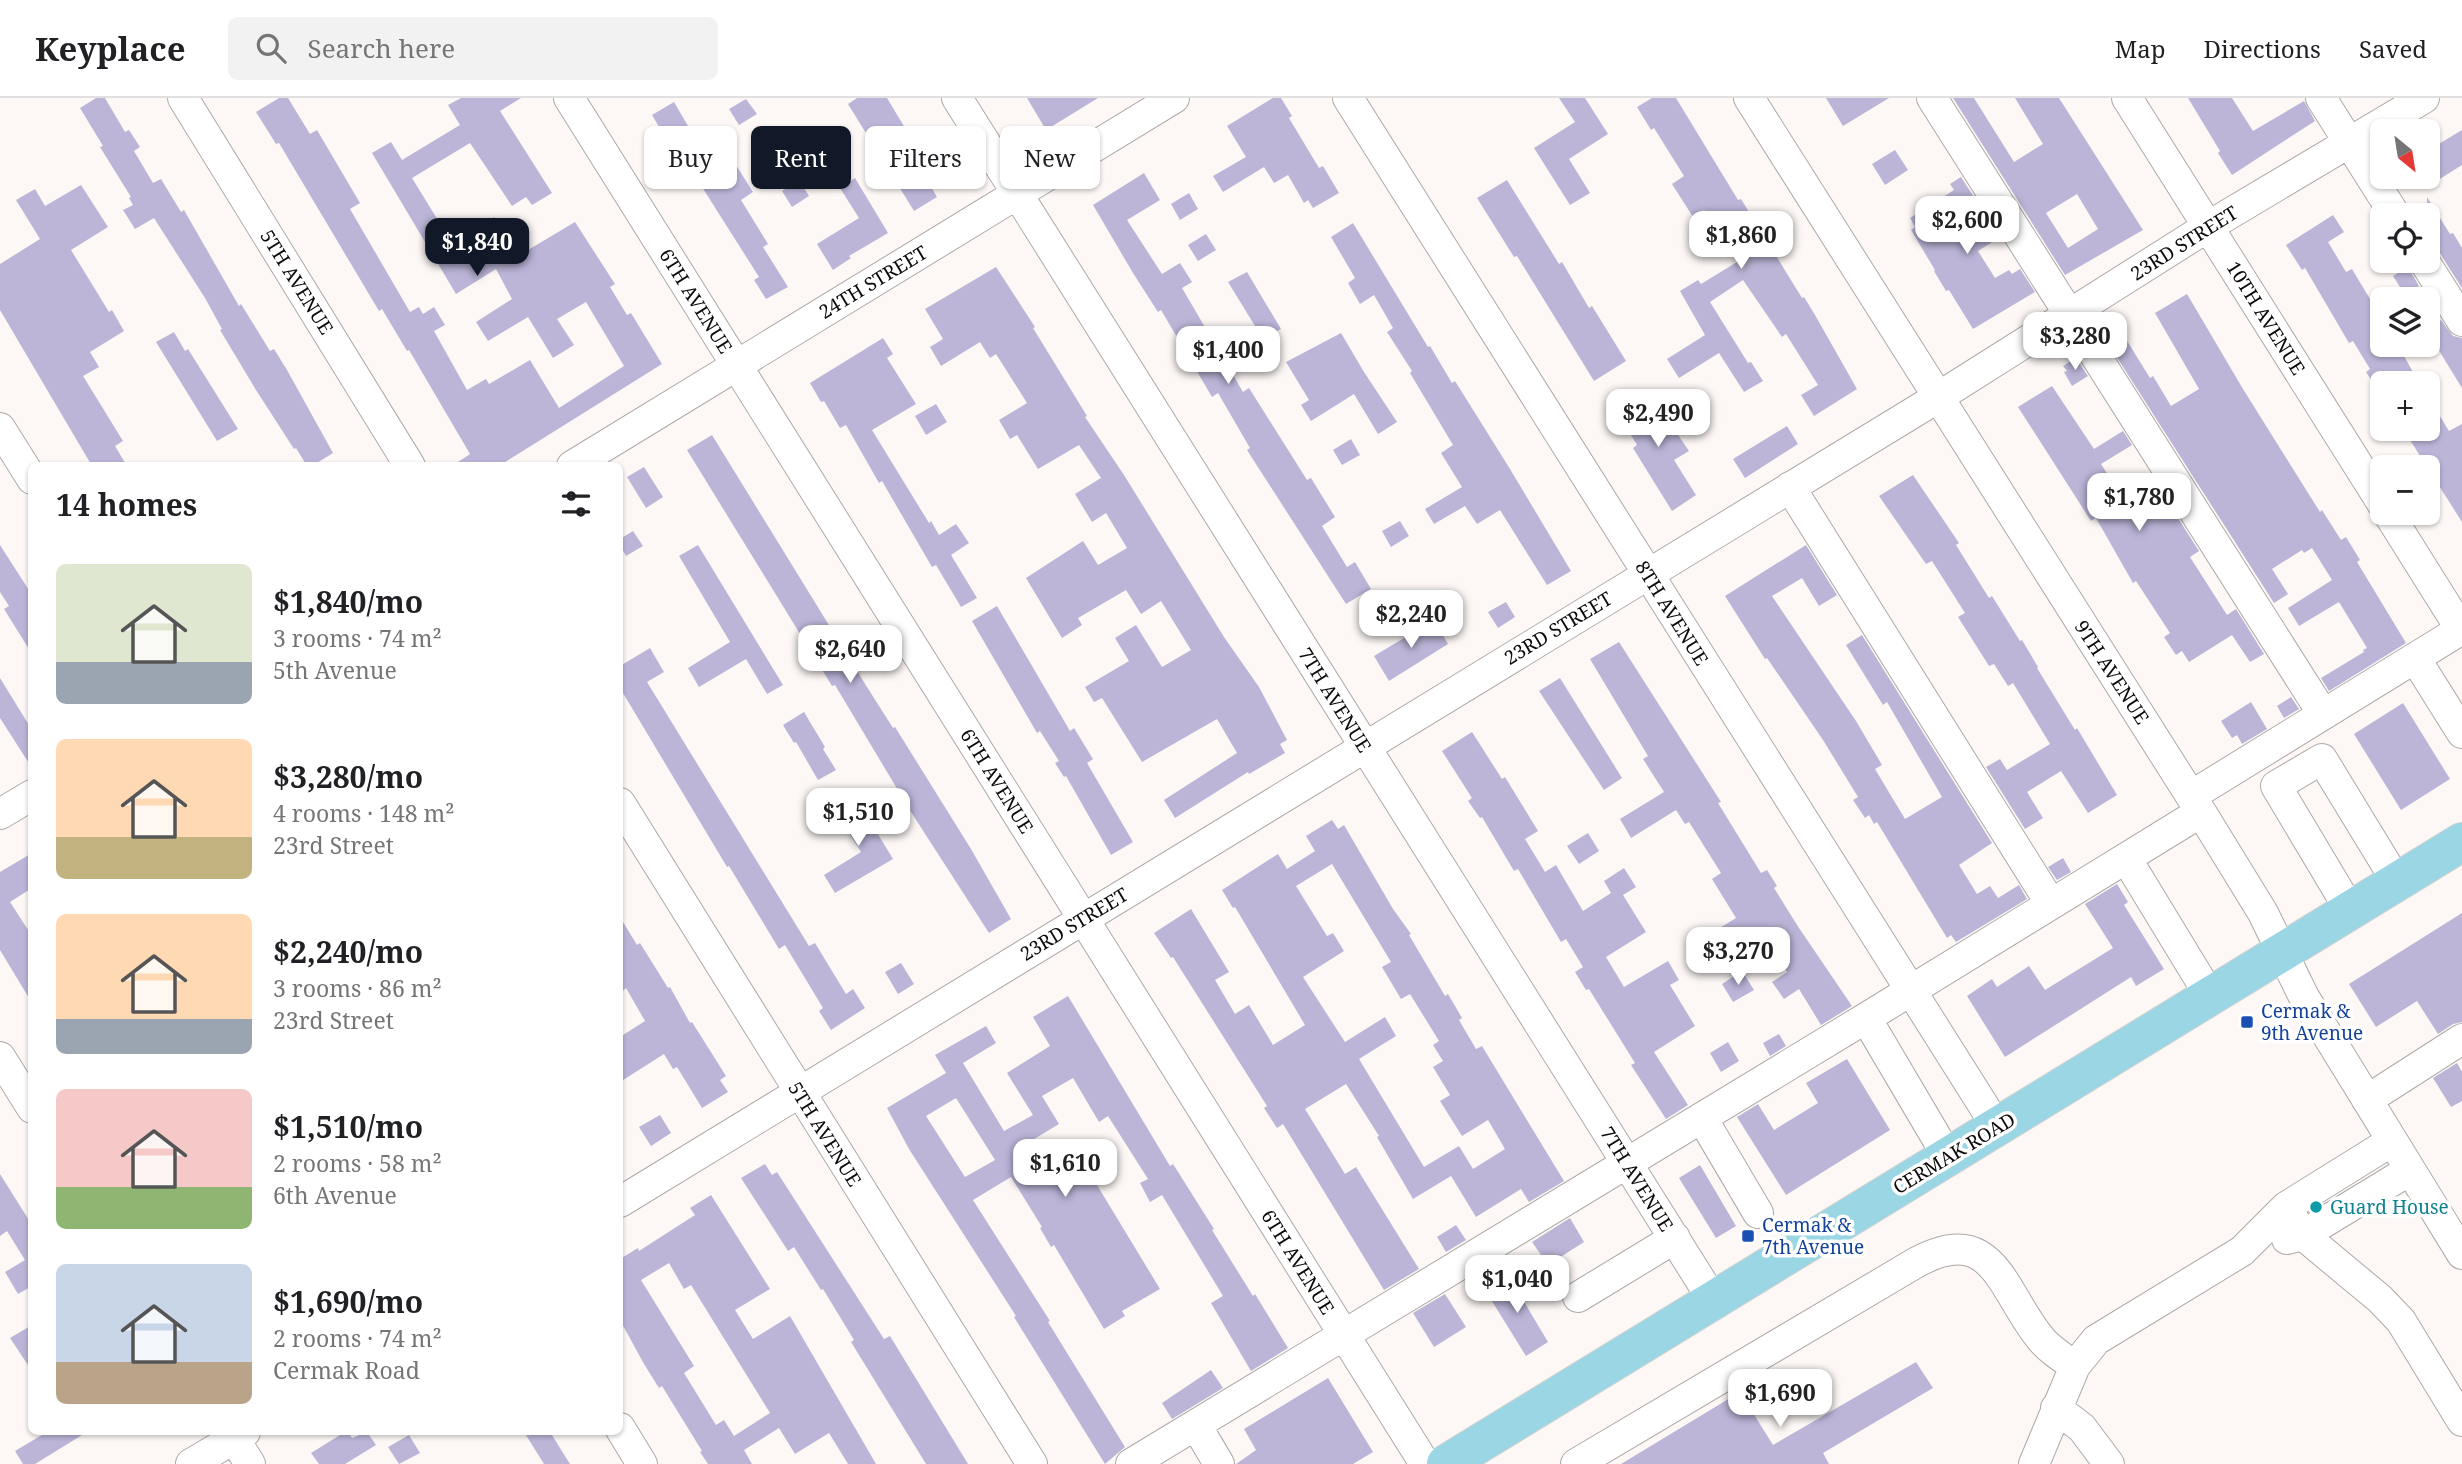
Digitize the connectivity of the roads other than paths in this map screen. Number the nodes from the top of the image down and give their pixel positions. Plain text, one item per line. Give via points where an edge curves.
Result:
1 (183, 98) edge
2 (569, 98) edge
3 (957, 98) edge
4 (1174, 98) edge
5 (1348, 98) edge
6 (1749, 98) edge
7 (1932, 98) edge
8 (2127, 98) edge
9 (2320, 98) edge
10 (2424, 98) edge
11 (2349, 144) junction
12 (1018, 193) junction
13 (2387, 203) edge
14 (2209, 226) junction
15 (2432, 273) edge
16 (2070, 314) junction
17 (2462, 321) edge
18 (736, 365) junction
19 (1937, 398) junction
20 (0, 428) edge
21 (408, 462) edge
22 (578, 462) edge
23 (28, 473) edge
24 (2370, 484) edge
25 (1790, 487) junction
26 (2396, 525) edge
27 (1647, 574) junction
28 (2462, 630) edge
29 (2416, 658) junction
30 (2323, 714) junction
31 (2462, 733) edge
32 (1364, 746) junction
33 (2257, 756) junction
34 (2276, 786) junction
35 (28, 797) edge
36 (2196, 804) junction
37 (623, 808) edge
38 (0, 814) edge
39 (2462, 842) edge
40 (2126, 858) junction
41 (2398, 882) junction
42 (2051, 904) junction
43 (2350, 911) junction
44 (1083, 919) junction
45 (2282, 953) junction
46 (1912, 990) junction
47 (2210, 996) junction
48 (1866, 1018) junction
49 (2462, 1039) edge
50 (0, 1057) edge
51 (799, 1091) junction
52 (2367, 1100) junction
53 (28, 1102) edge
54 (1702, 1118) junction
55 (1997, 1127) junction
56 (2392, 1141) junction
57 (1948, 1157) junction
58 (1627, 1163) junction
59 (2410, 1170) junction
60 (623, 1200) edge
61 (2286, 1207) junction
62 (1758, 1213) dead end
63 (2303, 1235) junction
64 (1675, 1238) junction
65 (2242, 1251) junction
66 (2462, 1254) edge
67 (1577, 1297) dead end
68 (1713, 1300) junction
69 (1344, 1335) junction
70 (2075, 1366) junction
71 (2056, 1408) junction
72 (2462, 1421) edge
73 (1196, 1425) junction
74 (623, 1433) edge
75 (234, 1435) edge
76 (236, 1435) edge
77 (191, 1464) edge
78 (250, 1464) edge
79 (642, 1464) edge
80 (1032, 1464) edge
81 (1131, 1464) edge
82 (1219, 1464) edge
83 (1425, 1464) edge
84 (1446, 1464) edge
85 (1576, 1464) edge
86 (2034, 1464) edge
87 (2109, 1464) edge

1 - 21 street, 5TH AVENUE
2 - 18 street, 6TH AVENUE
3 - 12 street, 7TH AVENUE
4 - 12 street, 24TH STREET
5 - 27 street, 8TH AVENUE
6 - 19 street, 9TH AVENUE
7 - 16 street
8 - 14 street, 10TH AVENUE
9 - 11 street
10 - 11 street, 23RD STREET
11 - 13 street
11 - 14 street, 23RD STREET
12 - 18 street, 24TH STREET
12 - 32 street, 7TH AVENUE
14 - 16 street, 23RD STREET
14 - 24 street, 10TH AVENUE
15 - 17 street
16 - 19 street, 23RD STREET
16 - 30 street
18 - 22 street, 24TH STREET
18 - 44 street, 6TH AVENUE
19 - 25 street, 23RD STREET
19 - 36 street, 9TH AVENUE
20 - 23 street
25 - 27 street, 23RD STREET
25 - 42 street
26 - 28 street
27 - 32 street, 23RD STREET
27 - 46 street, 8TH AVENUE
28 - 29 street
29 - 30 street
29 - 31 street
30 - 33 street
32 - 44 street, 23RD STREET
32 - 58 street, 7TH AVENUE
33 - 34 street
33 - 36 street
34 - 41 street via 2322,759
34 - 43 street
35 - 38 street
36 - 40 street
36 - 45 street, 9TH AVENUE via 2263,913
37 - 51 street, 5TH AVENUE
39 - 41 main road, CERMAK ROAD
40 - 42 street
40 - 47 street
41 - 43 main road, CERMAK ROAD
42 - 46 street
43 - 45 main road, CERMAK ROAD
44 - 51 street, 23RD STREET
44 - 69 street, 6TH AVENUE
45 - 47 main road, CERMAK ROAD
45 - 52 street, 9TH AVENUE
46 - 48 street
46 - 55 street, 8TH AVENUE
47 - 55 main road, CERMAK ROAD
48 - 54 street
48 - 57 street
49 - 52 street
50 - 53 street
51 - 60 street, 23RD STREET
51 - 80 street, 5TH AVENUE
52 - 56 street, 9TH AVENUE
54 - 58 street
54 - 62 street
55 - 57 main road, CERMAK ROAD
56 - 59 street, 9TH AVENUE
56 - 61 street
57 - 68 main road, CERMAK ROAD
58 - 64 street, 7TH AVENUE
58 - 69 street
59 - 63 street
59 - 66 street, 9TH AVENUE
61 - 63 street
61 - 65 street
63 - 65 street
63 - 72 street via 2401,1321
64 - 67 street
64 - 68 street, 7TH AVENUE
65 - 70 street via 2096,1340
68 - 84 main road, CERMAK ROAD
69 - 73 street
69 - 83 street, 6TH AVENUE
70 - 71 street
70 - 85 street via 2039,1337 1995,1268 1968,1252 1940,1251
71 - 86 street
71 - 87 street via 2082,1428
73 - 81 street
73 - 82 street
74 - 79 street
75 - 77 street
76 - 78 street

